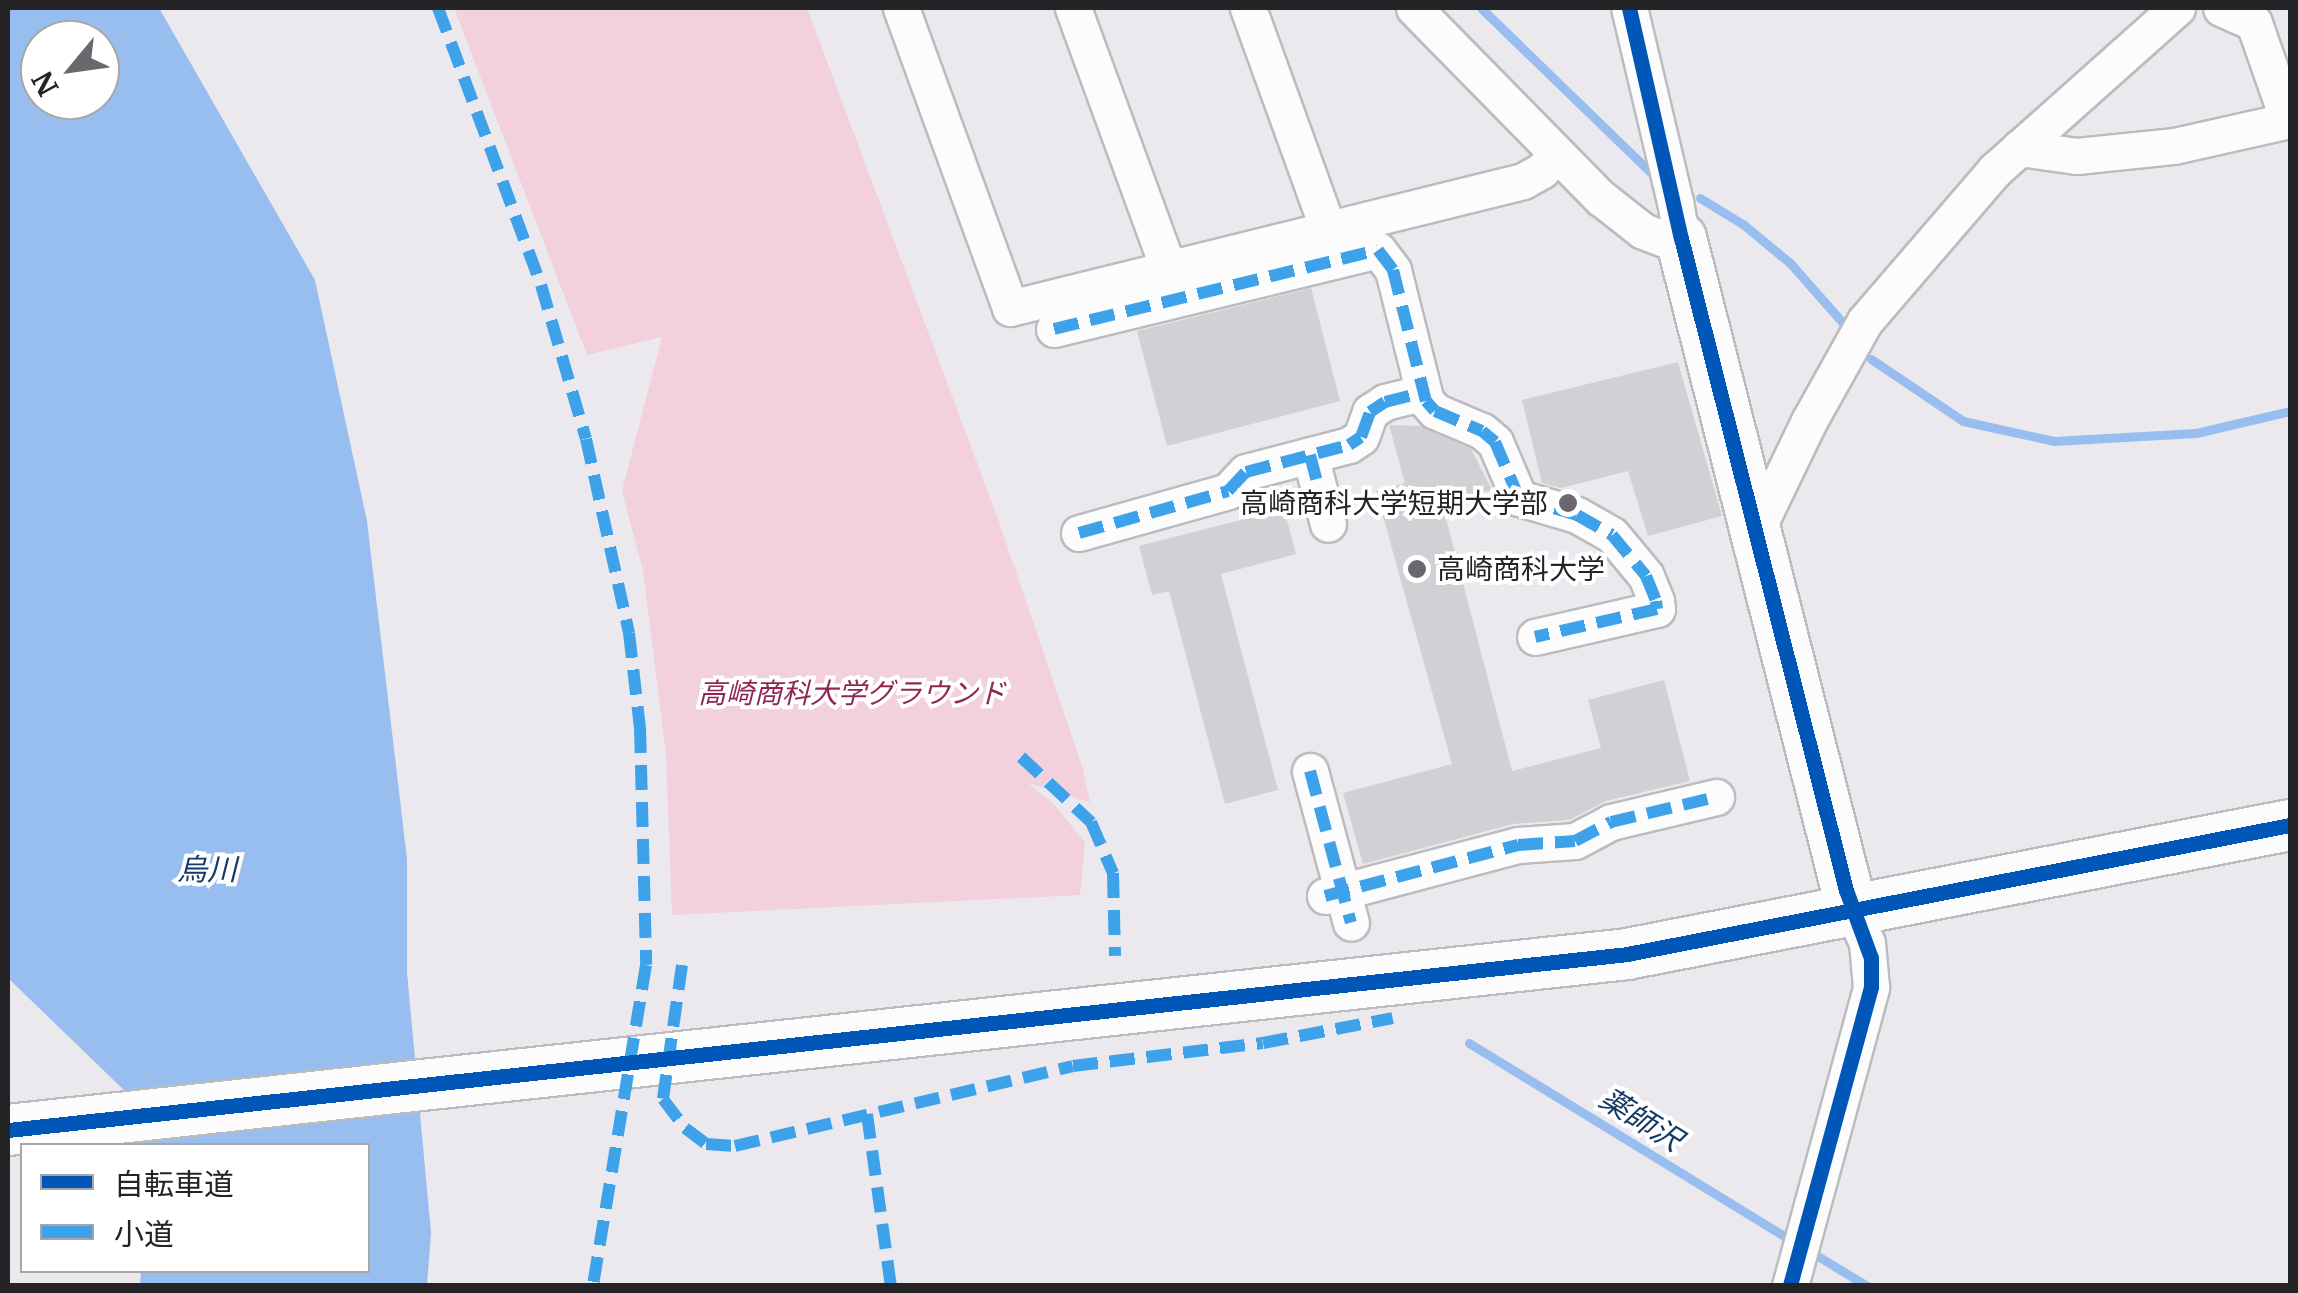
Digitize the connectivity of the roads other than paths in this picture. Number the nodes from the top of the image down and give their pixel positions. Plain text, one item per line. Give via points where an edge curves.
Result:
1 (901, 8) edge
2 (1073, 8) edge
3 (1248, 8) edge
4 (1414, 8) edge
5 (1629, 8) edge
6 (2170, 8) edge
7 (2221, 8) edge
8 (2290, 120) edge
9 (2019, 148) junction
10 (1556, 155) junction
11 (1328, 229) junction
12 (1681, 238) junction
13 (1169, 271) junction
14 (1054, 329) dead end
15 (1422, 393) junction
16 (1310, 456) junction
17 (1328, 524) dead end
18 (1757, 529) junction
19 (1079, 533) dead end
20 (1535, 637) dead end
21 (1310, 772) dead end
22 (1716, 797) dead end
23 (2290, 825) edge
24 (1852, 910) junction
25 (8, 1130) edge
26 (1790, 1286) edge

1 - 13 street via 1010,308
2 - 13 street
3 - 11 street
4 - 10 street
5 - 12 street
6 - 9 street
7 - 8 street via 2254,23
8 - 9 street via 2155,148 2077,156
9 - 18 street via 1865,321
10 - 11 street via 1523,181
10 - 12 street via 1643,230
11 - 13 street
12 - 18 street
14 - 15 street via 1378,250 1393,270
15 - 16 street via 1384,402 1370,412 1361,438
15 - 20 street via 1435,411 1495,442 1518,498 1599,525 1646,576 1657,610
16 - 17 street
16 - 19 street via 1246,472 1228,491
18 - 24 street
21 - 22 street via 1340,903 1518,845 1576,841 1612,822
23 - 24 street
24 - 25 street via 1626,954
24 - 26 street via 1867,943 1871,987

